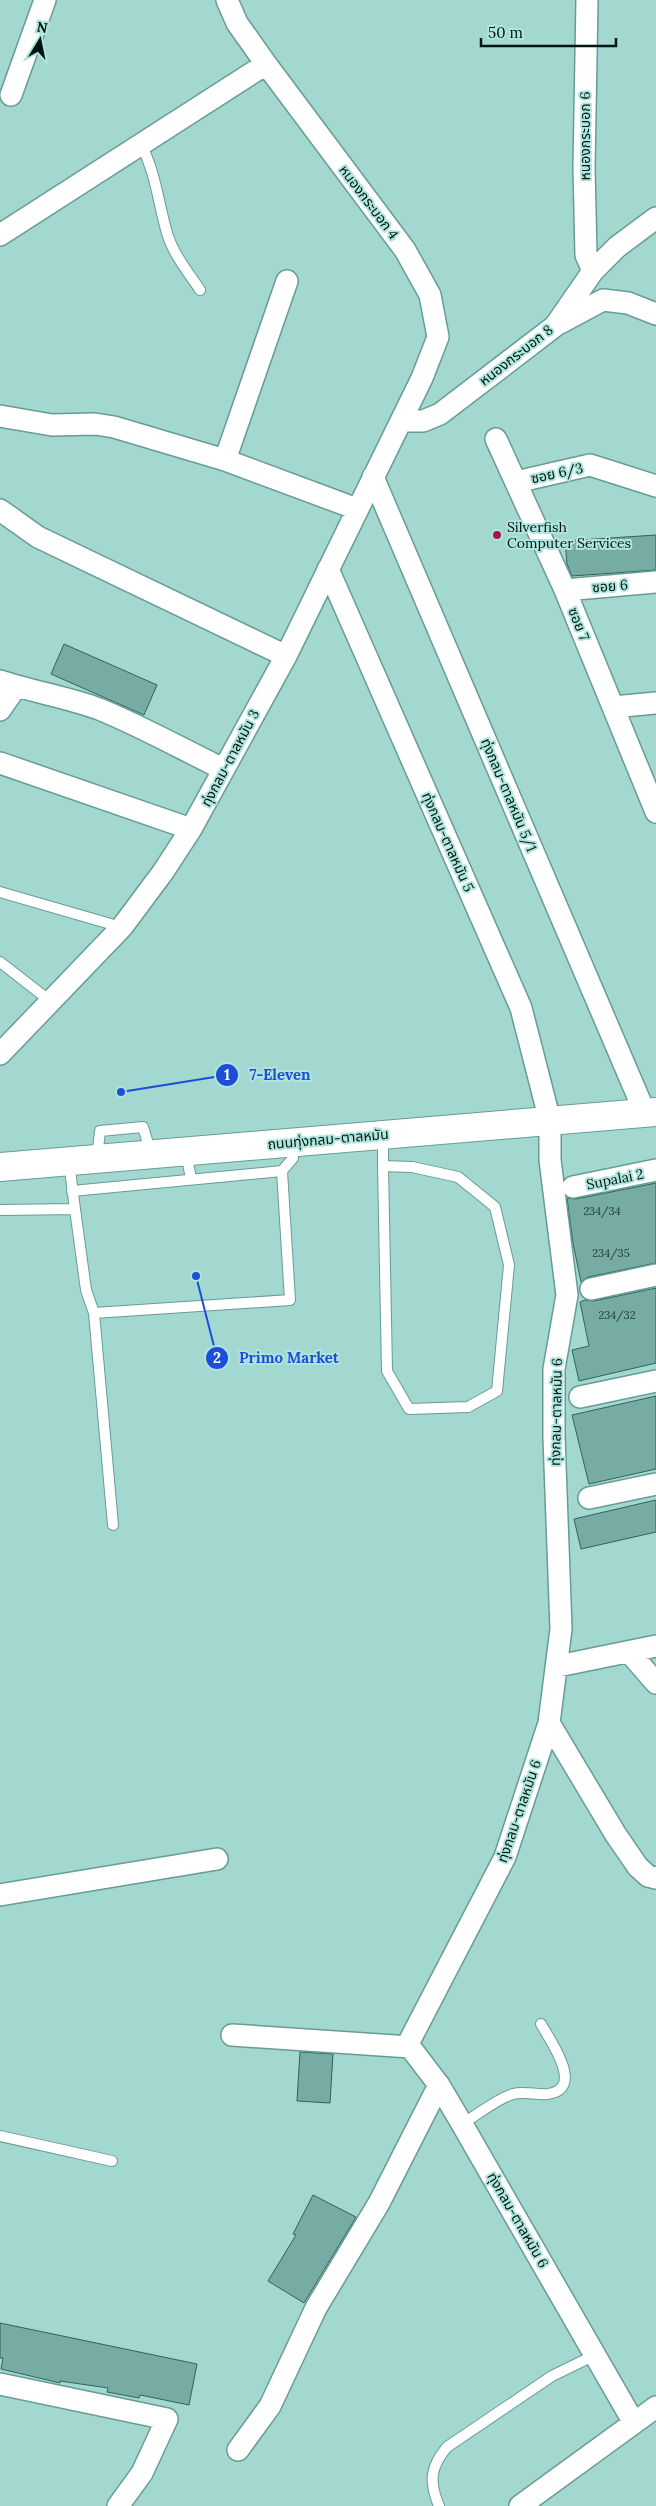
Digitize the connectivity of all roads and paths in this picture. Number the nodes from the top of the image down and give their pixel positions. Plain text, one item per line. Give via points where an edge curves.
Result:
1 (45, 0) edge
2 (227, 0) edge
3 (587, 0) edge
4 (266, 64) junction
5 (11, 95) dead end
6 (141, 144) junction
7 (656, 218) edge
8 (0, 235) edge
9 (593, 272) junction
10 (286, 281) dead end
11 (200, 290) dead end
12 (656, 314) edge
13 (556, 326) junction
14 (0, 416) edge
15 (401, 422) junction
16 (496, 438) dead end
17 (225, 460) junction
18 (373, 477) junction
19 (516, 482) junction
20 (656, 486) edge
21 (357, 509) junction
22 (0, 510) edge
23 (328, 570) junction
24 (656, 582) edge
25 (565, 590) junction
26 (286, 656) junction
27 (8, 684) edge
28 (656, 703) edge
29 (613, 708) junction
30 (0, 710) edge
31 (0, 763) edge
32 (223, 769) junction
33 (656, 812) edge
34 (192, 829) junction
35 (0, 892) edge
36 (122, 927) junction
37 (0, 962) edge
38 (50, 1002) junction
39 (0, 1054) edge
40 (651, 1112) edge
41 (550, 1120) junction
42 (383, 1135) junction
43 (292, 1142) junction
44 (186, 1151) junction
45 (68, 1161) junction
46 (383, 1166) junction
47 (0, 1167) edge
48 (656, 1170) edge
49 (282, 1171) junction
50 (191, 1179) junction
51 (573, 1187) dead end
52 (72, 1190) junction
53 (75, 1209) junction
54 (0, 1210) edge
55 (656, 1275) edge
56 (590, 1290) dead end
57 (94, 1313) junction
58 (656, 1381) edge
59 (580, 1396) dead end
60 (656, 1484) edge
61 (589, 1498) dead end
62 (113, 1525) dead end
63 (656, 1646) edge
64 (630, 1653) junction
65 (558, 1666) junction
66 (656, 1683) edge
67 (549, 1723) junction
68 (217, 1859) dead end
69 (656, 1878) edge
70 (0, 1894) edge
71 (541, 2024) dead end
72 (232, 2035) dead end
73 (410, 2047) junction
74 (439, 2084) junction
75 (462, 2124) junction
76 (0, 2136) edge
77 (112, 2161) dead end
78 (595, 2355) junction
79 (0, 2384) edge
80 (656, 2407) edge
81 (634, 2424) junction
82 (238, 2450) dead end
83 (118, 2506) edge
84 (439, 2506) edge
85 (520, 2506) edge

1 - 5 street
2 - 4 street, หนองกระบอก 4 via 237,23
3 - 9 street, หนองกระบอก 6 via 586,255
4 - 6 street
4 - 15 street, หนองกระบอก 4 via 405,250 430,295 438,337
6 - 8 street
6 - 11 lane via 152,166 167,234
7 - 9 street, หนองกระบอก 8 via 617,247
9 - 13 street, หนองกระบอก 8
10 - 17 street
12 - 13 street via 628,302 603,300
13 - 15 street, หนองกระบอก 8 via 440,414 423,421
14 - 17 street via 45,424 114,427
15 - 18 street, ทุ่งกลม-ตาลหมัน 3
16 - 19 street, ซอย 7
17 - 21 street
18 - 21 street, ทุ่งกลม-ตาลหมัน 3
18 - 40 street, ทุ่งกลม-ตาลหมัน 5/1
19 - 20 street, ซอย 6/3 via 590,466
19 - 25 street, ซอย 7
21 - 23 street, ทุ่งกลม-ตาลหมัน 3
22 - 26 street via 38,537
23 - 26 street, ทุ่งกลม-ตาลหมัน 3
23 - 41 street, ทุ่งกลม-ตาลหมัน 5 via 521,1008
24 - 25 street, ซอย 6
25 - 29 street, ซอย 7
26 - 32 street, ทุ่งกลม-ตาลหมัน 3
27 - 30 street
27 - 32 street via 101,710
28 - 29 street
29 - 33 street, ซอย 7
31 - 34 street
32 - 34 street, ทุ่งกลม-ตาลหมัน 3
34 - 36 street, ทุ่งกลม-ตาลหมัน 3
35 - 36 lane
36 - 38 street, ทุ่งกลม-ตาลหมัน 3
37 - 38 lane
38 - 39 street, ทุ่งกลม-ตาลหมัน 3
40 - 41 street, ถนนทุ่งกลม-ตาลหมัน
41 - 42 street, ถนนทุ่งกลม-ตาลหมัน
41 - 65 street, ทุ่งกลม-ตาลหมัน 6 via 550,1160 567,1295 554,1369 561,1629
42 - 43 street, ถนนทุ่งกลม-ตาลหมัน
42 - 46 lane
43 - 44 street, ถนนทุ่งกลม-ตาลหมัน
43 - 49 lane via 293,1158
44 - 45 street, ถนนทุ่งกลม-ตาลหมัน
44 - 50 lane
45 - 47 street, ถนนทุ่งกลม-ตาลหมัน
45 - 52 lane
46 - 46 lane via 387,1371 409,1409 468,1407 497,1391 508,1265 495,1207 458,1176 412,1167
48 - 51 street, Supalai 2
49 - 50 lane
49 - 57 lane via 290,1300
50 - 52 lane
52 - 53 lane
53 - 54 lane
53 - 57 lane via 86,1290
55 - 56 street
57 - 62 lane
58 - 59 street
60 - 61 street
63 - 64 street
64 - 65 street
64 - 66 street
65 - 67 street, ทุ่งกลม-ตาลหมัน 6
67 - 69 street via 638,1867
67 - 73 street, ทุ่งกลม-ตาลหมัน 6 via 505,1857 410,2040
68 - 70 street
71 - 75 lane via 565,2067 561,2086 548,2094 512,2094
72 - 73 street
73 - 74 street, ทุ่งกลม-ตาลหมัน 6
74 - 75 street, ทุ่งกลม-ตาลหมัน 6
74 - 82 street via 379,2203 316,2308 270,2406
75 - 78 street, ทุ่งกลม-ตาลหมัน 6
76 - 77 lane
78 - 81 street, ทุ่งกลม-ตาลหมัน 6
78 - 84 lane via 552,2376 448,2447 436,2461 433,2474 433,2490
79 - 83 street via 167,2419 142,2473
80 - 81 street
81 - 85 street

